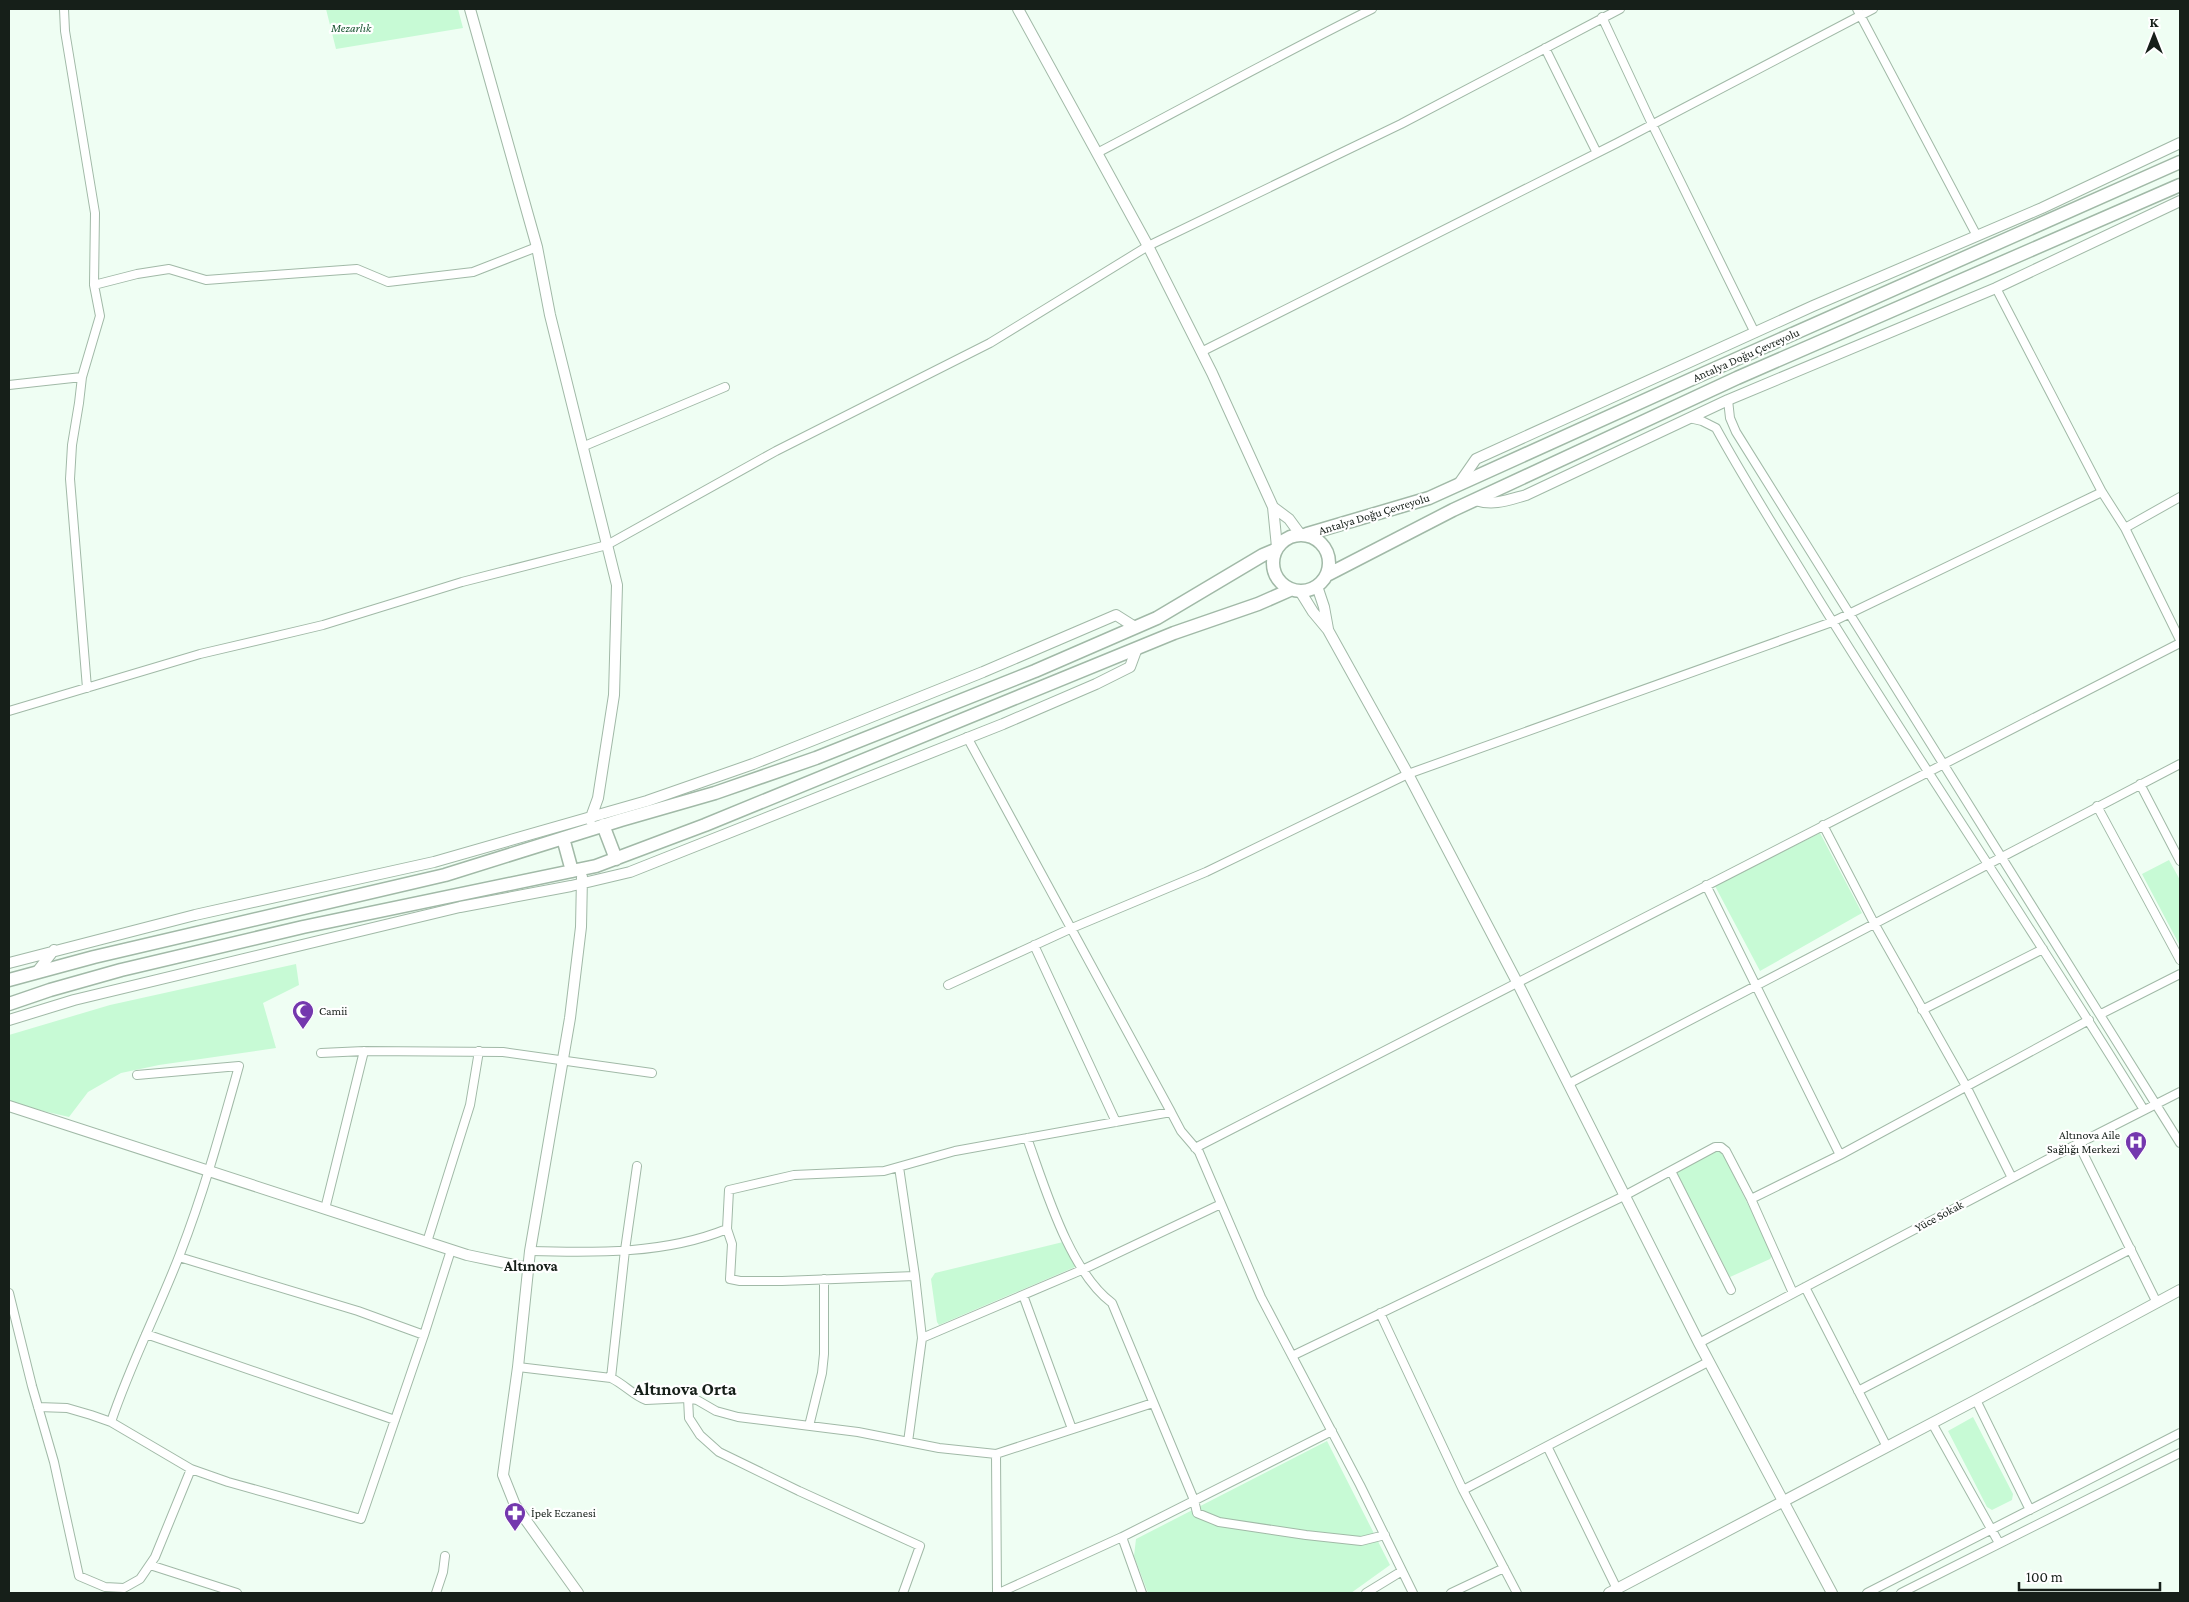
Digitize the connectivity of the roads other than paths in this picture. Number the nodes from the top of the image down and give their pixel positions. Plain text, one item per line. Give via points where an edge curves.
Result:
1 (64, 9) edge
2 (470, 9) edge
3 (1018, 9) edge
4 (1372, 9) edge
5 (1620, 9) edge
6 (1873, 9) edge
7 (1858, 12) edge
8 (1602, 17) junction
9 (1545, 48) junction
10 (1652, 124) junction
11 (2180, 143) edge
12 (1097, 153) junction
13 (1596, 153) junction
14 (2180, 162) edge
15 (2180, 185) edge
16 (2180, 201) edge
17 (1977, 236) junction
18 (1148, 246) junction
19 (537, 247) junction
20 (94, 285) junction
21 (1996, 288) junction
22 (1755, 333) junction
23 (1201, 352) junction
24 (82, 377) junction
25 (9, 385) edge
26 (725, 387) dead end
27 (1728, 400) junction
28 (1689, 418) junction
29 (582, 446) junction
30 (1458, 485) junction
31 (2102, 492) junction
32 (2180, 496) edge
33 (1475, 500) junction
34 (1273, 508) junction
35 (2125, 528) junction
36 (1304, 534) junction
37 (608, 545) junction
38 (1276, 549) junction
39 (1327, 575) junction
40 (1317, 586) junction
41 (1295, 591) junction
42 (1850, 613) junction
43 (1832, 622) junction
44 (1135, 627) junction
45 (1328, 630) junction
46 (2180, 642) edge
47 (1137, 648) junction
48 (87, 688) junction
49 (9, 711) edge
50 (967, 738) junction
51 (1943, 763) junction
52 (2180, 764) edge
53 (1927, 771) junction
54 (1408, 774) junction
55 (2140, 784) junction
56 (2097, 806) junction
57 (591, 817) junction
58 (604, 825) junction
59 (1823, 825) junction
60 (586, 830) junction
61 (563, 838) junction
62 (2002, 856) junction
63 (616, 859) junction
64 (2180, 861) edge
65 (1988, 863) junction
66 (578, 870) junction
67 (582, 883) junction
68 (1706, 884) junction
69 (1874, 923) junction
70 (1072, 928) junction
71 (1034, 945) junction
72 (2043, 949) junction
73 (54, 950) junction
74 (2180, 960) edge
75 (9, 963) edge
76 (36, 973) junction
77 (2180, 974) edge
78 (9, 980) edge
79 (1517, 982) junction
80 (1755, 984) junction
81 (948, 985) dead end
82 (50, 990) junction
83 (74, 1000) junction
84 (9, 1004) edge
85 (1922, 1010) junction
86 (2101, 1014) junction
87 (9, 1020) edge
88 (2089, 1020) junction
89 (479, 1050) junction
90 (364, 1051) junction
91 (321, 1053) dead end
92 (563, 1060) junction
93 (652, 1073) dead end
94 (138, 1075) dead end
95 (1568, 1084) junction
96 (1966, 1086) junction
97 (2180, 1092) edge
98 (2157, 1103) junction
99 (9, 1106) edge
100 (2144, 1110) junction
101 (1171, 1112) junction
102 (1116, 1122) junction
103 (1027, 1138) junction
104 (2078, 1143) junction
105 (2180, 1143) edge
106 (1195, 1148) junction
107 (1840, 1155) junction
108 (637, 1166) dead end
109 (899, 1167) junction
110 (210, 1171) junction
111 (1671, 1171) junction
112 (2012, 1178) junction
113 (1624, 1196) junction
114 (1751, 1199) junction
115 (1221, 1204) junction
116 (325, 1208) junction
117 (727, 1229) junction
118 (427, 1242) junction
119 (2130, 1249) junction
120 (451, 1250) junction
121 (625, 1250) junction
122 (530, 1251) junction
123 (179, 1257) junction
124 (529, 1268) junction
125 (1084, 1269) junction
126 (916, 1276) junction
127 (824, 1279) junction
128 (1804, 1287) junction
129 (1732, 1290) dead end
130 (2180, 1290) edge
131 (9, 1293) edge
132 (1793, 1293) junction
133 (1023, 1295) junction
134 (2158, 1304) junction
135 (1380, 1313) junction
136 (146, 1334) junction
137 (424, 1335) junction
138 (922, 1338) junction
139 (1698, 1343) junction
140 (1292, 1356) junction
141 (1708, 1362) junction
142 (518, 1367) junction
143 (611, 1378) junction
144 (1858, 1391) junction
145 (688, 1398) junction
146 (1976, 1400) junction
147 (1153, 1403) junction
148 (38, 1407) junction
149 (395, 1420) junction
150 (111, 1422) junction
151 (1932, 1423) junction
152 (809, 1426) junction
153 (1072, 1430) junction
154 (1332, 1431) junction
155 (2180, 1433) edge
156 (908, 1442) junction
157 (1547, 1446) junction
158 (1887, 1447) junction
159 (2180, 1453) edge
160 (996, 1454) junction
161 (191, 1469) junction
162 (1464, 1490) junction
163 (1194, 1500) junction
164 (1784, 1501) junction
165 (2030, 1510) junction
166 (1992, 1530) junction
167 (1384, 1535) junction
168 (1122, 1537) junction
169 (1999, 1543) junction
170 (445, 1556) dead end
171 (150, 1565) junction
172 (1504, 1568) junction
173 (1402, 1571) junction
174 (1613, 1591) edge
175 (237, 1593) edge
176 (436, 1593) edge
177 (578, 1593) edge
178 (903, 1593) edge
179 (998, 1593) edge
180 (1142, 1593) edge
181 (1366, 1593) edge
182 (1413, 1593) edge
183 (1451, 1593) edge
184 (1517, 1593) edge
185 (1832, 1593) edge
186 (1867, 1593) edge
187 (1901, 1593) edge

1 - 20 street via 95,213
2 - 19 street
3 - 12 street
4 - 12 street via 1284,52 1237,81
5 - 8 street
6 - 7 street
7 - 10 street
7 - 17 street
8 - 9 street
8 - 10 street
9 - 13 street
9 - 18 street via 1400,124
10 - 13 street
10 - 22 street
11 - 17 street
12 - 18 street
13 - 23 street
14 - 30 main road, Antalya Doğu Çevreyolu
15 - 33 main road, Antalya Doğu Çevreyolu via 1737,378
16 - 21 street
17 - 22 street
18 - 23 street
18 - 37 street via 990,343 776,451
19 - 20 street via 473,272 388,282 357,269 206,280 169,269
19 - 29 street
20 - 24 street via 100,316
21 - 27 street
21 - 31 street
22 - 30 street via 1476,459
23 - 34 street
24 - 25 street
24 - 48 street via 70,479
26 - 29 street
27 - 28 street
27 - 42 street via 1736,432
28 - 33 street via 1526,495 1499,503
28 - 43 street via 1716,428
29 - 37 street
30 - 36 main road, Antalya Doğu Çevreyolu via 1429,498
31 - 35 street
31 - 42 street
32 - 35 street
33 - 39 main road, Antalya Doğu Çevreyolu
34 - 36 street
34 - 38 street
35 - 46 street
36 - 38 main road via 1288,538
36 - 39 main road via 1322,543 1327,550 1330,566
37 - 48 street via 462,582 323,625 200,654
37 - 57 street via 617,585 614,695 598,798
38 - 41 main road via 1273,569 1276,577
38 - 44 main road via 1157,618
39 - 40 main road
40 - 41 main road
40 - 45 street
41 - 45 street
41 - 47 main road
42 - 43 street
42 - 51 street
43 - 53 street
43 - 54 street
44 - 57 street via 1116,615 753,764
44 - 58 main road via 1035,671 816,758 715,793
45 - 54 street
46 - 51 street
47 - 50 street via 1130,667
47 - 63 main road
48 - 49 street
50 - 67 street via 630,872
50 - 70 street
51 - 53 street
51 - 62 street
52 - 55 street
53 - 59 street
53 - 65 street
54 - 70 street via 1206,872
54 - 79 street
55 - 56 street
55 - 64 street
56 - 62 street
56 - 74 street
57 - 60 street
57 - 73 street via 434,862
58 - 60 main road
58 - 63 main road
59 - 68 street
59 - 69 street
60 - 61 main road
61 - 66 main road
61 - 76 main road via 445,875
62 - 65 street
62 - 86 street
63 - 66 main road
65 - 69 street
65 - 72 street
66 - 67 street
66 - 82 main road via 342,918
67 - 83 street via 460,907
67 - 92 street via 580,936
68 - 79 street
68 - 80 street
69 - 80 street
69 - 85 street
70 - 71 street
70 - 101 street
71 - 81 street
71 - 102 street
72 - 85 street
72 - 88 street
73 - 75 street
73 - 76 street
76 - 78 main road
77 - 86 street
79 - 95 street
79 - 106 street
80 - 95 street
80 - 107 street
82 - 83 street
82 - 84 main road
83 - 87 street
85 - 96 street
86 - 98 street
88 - 96 street
88 - 100 street
89 - 90 street
89 - 92 street
89 - 118 street via 470,1104
90 - 91 street
90 - 116 street
92 - 93 street
92 - 122 street
94 - 110 street via 240,1066
95 - 113 street
96 - 107 street
96 - 112 street
97 - 98 street, Yüce Sokak
98 - 100 street, Yüce Sokak
98 - 105 street
99 - 110 street
100 - 104 street, Yüce Sokak
101 - 102 street
101 - 106 street
102 - 103 street
103 - 109 street via 955,1151
103 - 125 street via 1064,1236
104 - 112 street, Yüce Sokak
104 - 119 street
106 - 115 street
107 - 114 street
108 - 121 street
109 - 117 street via 884,1171 794,1176 729,1190
109 - 126 street
110 - 116 street
110 - 123 street
111 - 113 street
111 - 114 street via 1715,1147 1721,1147
111 - 129 street
112 - 128 street, Yüce Sokak
113 - 135 street
113 - 139 street
114 - 132 street
115 - 125 street
115 - 140 street via 1261,1297
116 - 118 street
117 - 121 street via 707,1237
117 - 127 street via 732,1244 730,1279
118 - 120 street
119 - 134 street
119 - 144 street
120 - 124 street
120 - 137 street
121 - 122 street via 590,1253
121 - 143 street
122 - 124 street
123 - 136 street
123 - 137 street
124 - 142 street
125 - 133 street
125 - 147 street via 1098,1292 1112,1302
126 - 127 street
126 - 138 street
127 - 152 street via 824,1354
128 - 132 street, Yüce Sokak
128 - 144 street
130 - 134 street
131 - 148 street
132 - 139 street, Yüce Sokak
133 - 138 street
133 - 153 street
134 - 146 street
135 - 140 street
135 - 162 street
136 - 149 street
136 - 150 street
137 - 149 street
138 - 156 street
139 - 141 street
140 - 154 street
141 - 157 street
141 - 164 street
142 - 143 street
142 - 177 street via 503,1474 515,1505
143 - 145 street via 646,1400
144 - 158 street
145 - 152 street via 738,1417
145 - 178 street via 689,1418 719,1452 920,1546
146 - 151 street
146 - 165 street
147 - 153 street
147 - 163 street
148 - 150 street via 66,1408
148 - 171 street via 54,1462 79,1576 105,1587 124,1588 140,1579
149 - 161 street via 361,1519
150 - 161 street
151 - 158 street
151 - 166 street
152 - 156 street
153 - 160 street
154 - 163 street
154 - 167 street
155 - 165 street
156 - 160 street
157 - 162 street
157 - 174 street
158 - 164 street
159 - 169 street
160 - 179 street
161 - 171 street
162 - 172 street
163 - 167 street via 1197,1512 1220,1522 1361,1541
163 - 168 street
164 - 174 street
164 - 185 street
165 - 166 street
166 - 169 street
166 - 186 street
167 - 173 street
168 - 179 street
168 - 180 street
169 - 187 street
170 - 176 street
171 - 175 street
172 - 183 street
172 - 184 street
173 - 181 street
173 - 182 street

